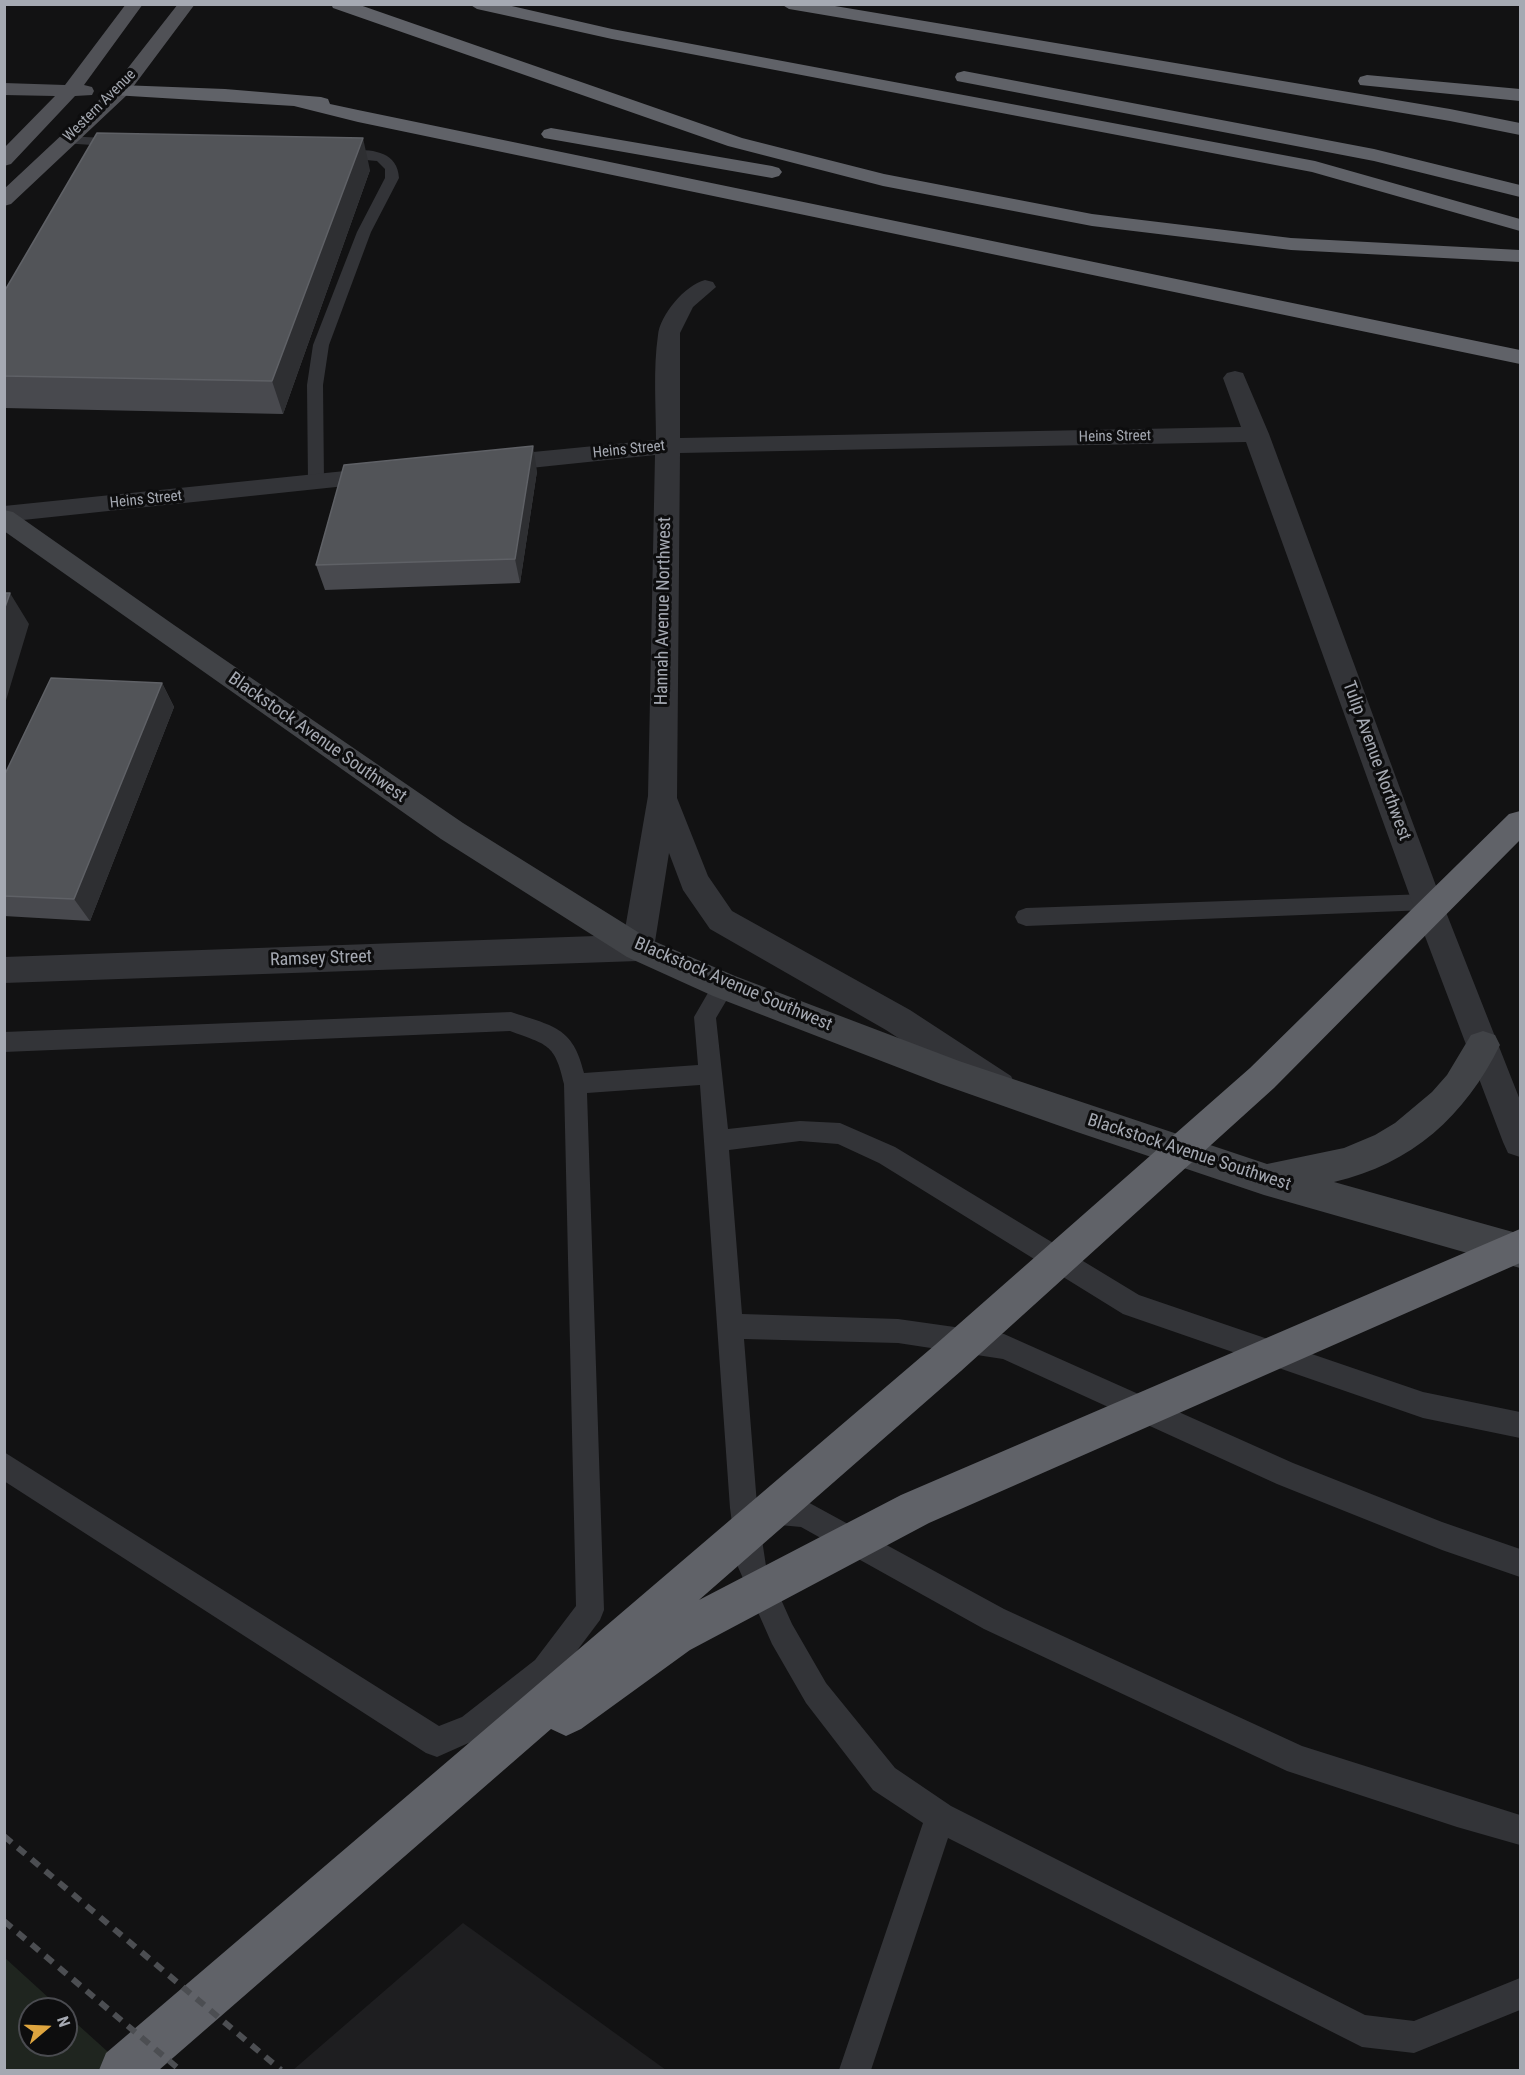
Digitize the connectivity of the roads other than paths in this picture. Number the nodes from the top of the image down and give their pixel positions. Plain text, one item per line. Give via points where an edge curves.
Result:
1 (135, 4) edge
2 (187, 4) edge
3 (339, 4) edge
4 (477, 4) edge
5 (554, 4) edge
6 (789, 4) edge
7 (602, 13) dead end
8 (876, 19) junction
9 (944, 74) dead end
10 (4, 88) edge
11 (70, 91) junction
12 (120, 91) junction
13 (1521, 95) edge
14 (299, 102) junction
15 (482, 122) dead end
16 (1521, 129) edge
17 (529, 130) dead end
18 (67, 140) junction
19 (141, 144) edge
20 (318, 153) edge
21 (4, 160) edge
22 (1521, 191) edge
23 (4, 200) edge
24 (1092, 220) junction
25 (1521, 225) edge
26 (1519, 256) edge
27 (705, 287) dead end
28 (1521, 357) edge
29 (1235, 378) dead end
30 (1257, 435) junction
31 (666, 446) junction
32 (468, 466) edge
33 (410, 472) edge
34 (316, 482) junction
35 (4, 516) edge
36 (663, 796) junction
37 (1521, 822) edge
38 (1427, 902) junction
39 (1026, 917) dead end
40 (638, 948) junction
41 (4, 970) edge
42 (724, 986) junction
43 (4, 1042) edge
44 (1482, 1045) junction
45 (710, 1074) junction
46 (575, 1084) junction
47 (1010, 1093) junction
48 (717, 1141) junction
49 (1521, 1142) edge
50 (1264, 1179) junction
51 (1521, 1246) edge
52 (1521, 1251) edge
53 (730, 1326) junction
54 (1521, 1425) edge
55 (4, 1465) edge
56 (744, 1508) junction
57 (1521, 1563) edge
58 (940, 1817) junction
59 (1521, 1830) edge
60 (387, 1844) junction
61 (1521, 1995) edge
62 (123, 2070) edge
63 (855, 2070) edge

1 - 11 main road, Western Avenue
2 - 12 main road, Western Avenue
3 - 24 highway via 735,142 883,180
4 - 25 highway via 612,34 1315,167
5 - 7 highway
6 - 8 highway
8 - 13 highway via 1341,78
8 - 16 highway
9 - 22 highway via 1374,154
10 - 11 main road
11 - 12 main road
11 - 21 main road, Western Avenue
12 - 14 highway via 225,94
12 - 18 main road, Western Avenue
14 - 15 highway via 374,106
14 - 28 highway
17 - 24 highway via 809,178
18 - 19 lane
18 - 23 main road, Western Avenue
20 - 34 lane via 377,156 388,161 393,169 321,345 315,385
24 - 26 highway via 1291,244
27 - 31 street, Hannah Avenue Northwest via 684,304 669,333
29 - 30 street, Tulip Avenue Northwest
30 - 31 street, Heins Street
30 - 38 street, Tulip Avenue Northwest
31 - 32 street, Heins Street
31 - 36 street, Hannah Avenue Northwest
33 - 34 street, Heins Street
34 - 35 street, Heins Street
35 - 40 street, Blackstock Avenue Southwest via 452,831
36 - 40 street, Hannah Avenue Northwest
36 - 47 street via 694,881 721,920 898,1020
37 - 60 highway via 1262,1078 948,1358
38 - 39 lane
38 - 44 street, Tulip Avenue Northwest
40 - 41 street, Ramsey Street
40 - 42 street, Blackstock Avenue Southwest
42 - 45 lane via 705,1017
42 - 47 street, Blackstock Avenue Southwest
43 - 46 lane via 511,1021 553,1037 568,1053
44 - 49 street, Tulip Avenue Northwest
44 - 50 street via 1453,1095 1404,1136 1344,1164
45 - 46 lane
45 - 48 lane
46 - 55 lane via 590,1610 545,1670 472,1727 437,1742
47 - 50 street, Blackstock Avenue Southwest
48 - 53 lane
48 - 54 lane via 800,1131 840,1134 887,1155 1132,1305 1423,1405
50 - 52 street, Blackstock Avenue Southwest
51 - 60 highway via 915,1509 675,1635
53 - 56 lane
53 - 57 lane via 898,1331 1004,1347 1287,1473 1442,1536
56 - 58 lane via 752,1567 782,1634 816,1693 884,1779
56 - 59 lane via 804,1514 994,1619 1298,1760
58 - 61 lane via 1362,2031 1414,2037
58 - 63 lane
60 - 62 highway

